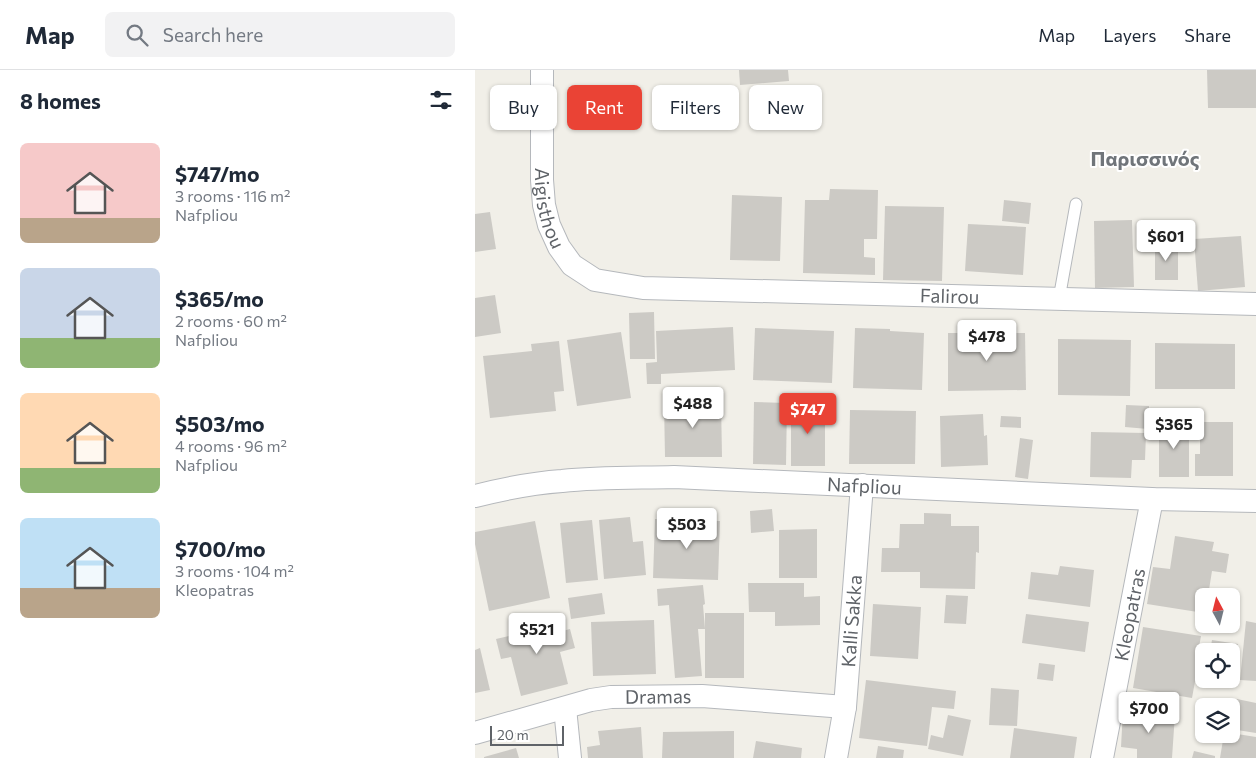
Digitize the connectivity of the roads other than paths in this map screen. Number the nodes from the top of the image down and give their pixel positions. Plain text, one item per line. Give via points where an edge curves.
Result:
1 (542, 70) edge
2 (1076, 204) dead end
3 (643, 288) joint
4 (1059, 299) junction
5 (1256, 304) edge
6 (862, 485) junction
7 (475, 496) edge
8 (1151, 499) junction
9 (1256, 501) edge
10 (845, 707) junction
11 (565, 708) junction
12 (475, 733) edge
13 (570, 758) edge
14 (836, 758) edge
15 (1102, 758) edge

1 - 3 street, Aigisthou via 542,188 549,225 559,247 572,265 595,280
2 - 4 lane
3 - 4 street, Falirou
4 - 5 street, Falirou
6 - 7 street, Nafpliou via 609,478 561,481
6 - 8 street, Nafpliou
6 - 10 street, Kalli Sakka
8 - 9 street, Nafpliou
8 - 15 street, Kleopatras
10 - 11 street, Dramas via 703,696 611,696
10 - 14 street, Kalli Sakka
11 - 12 street, Dramas
11 - 13 street

